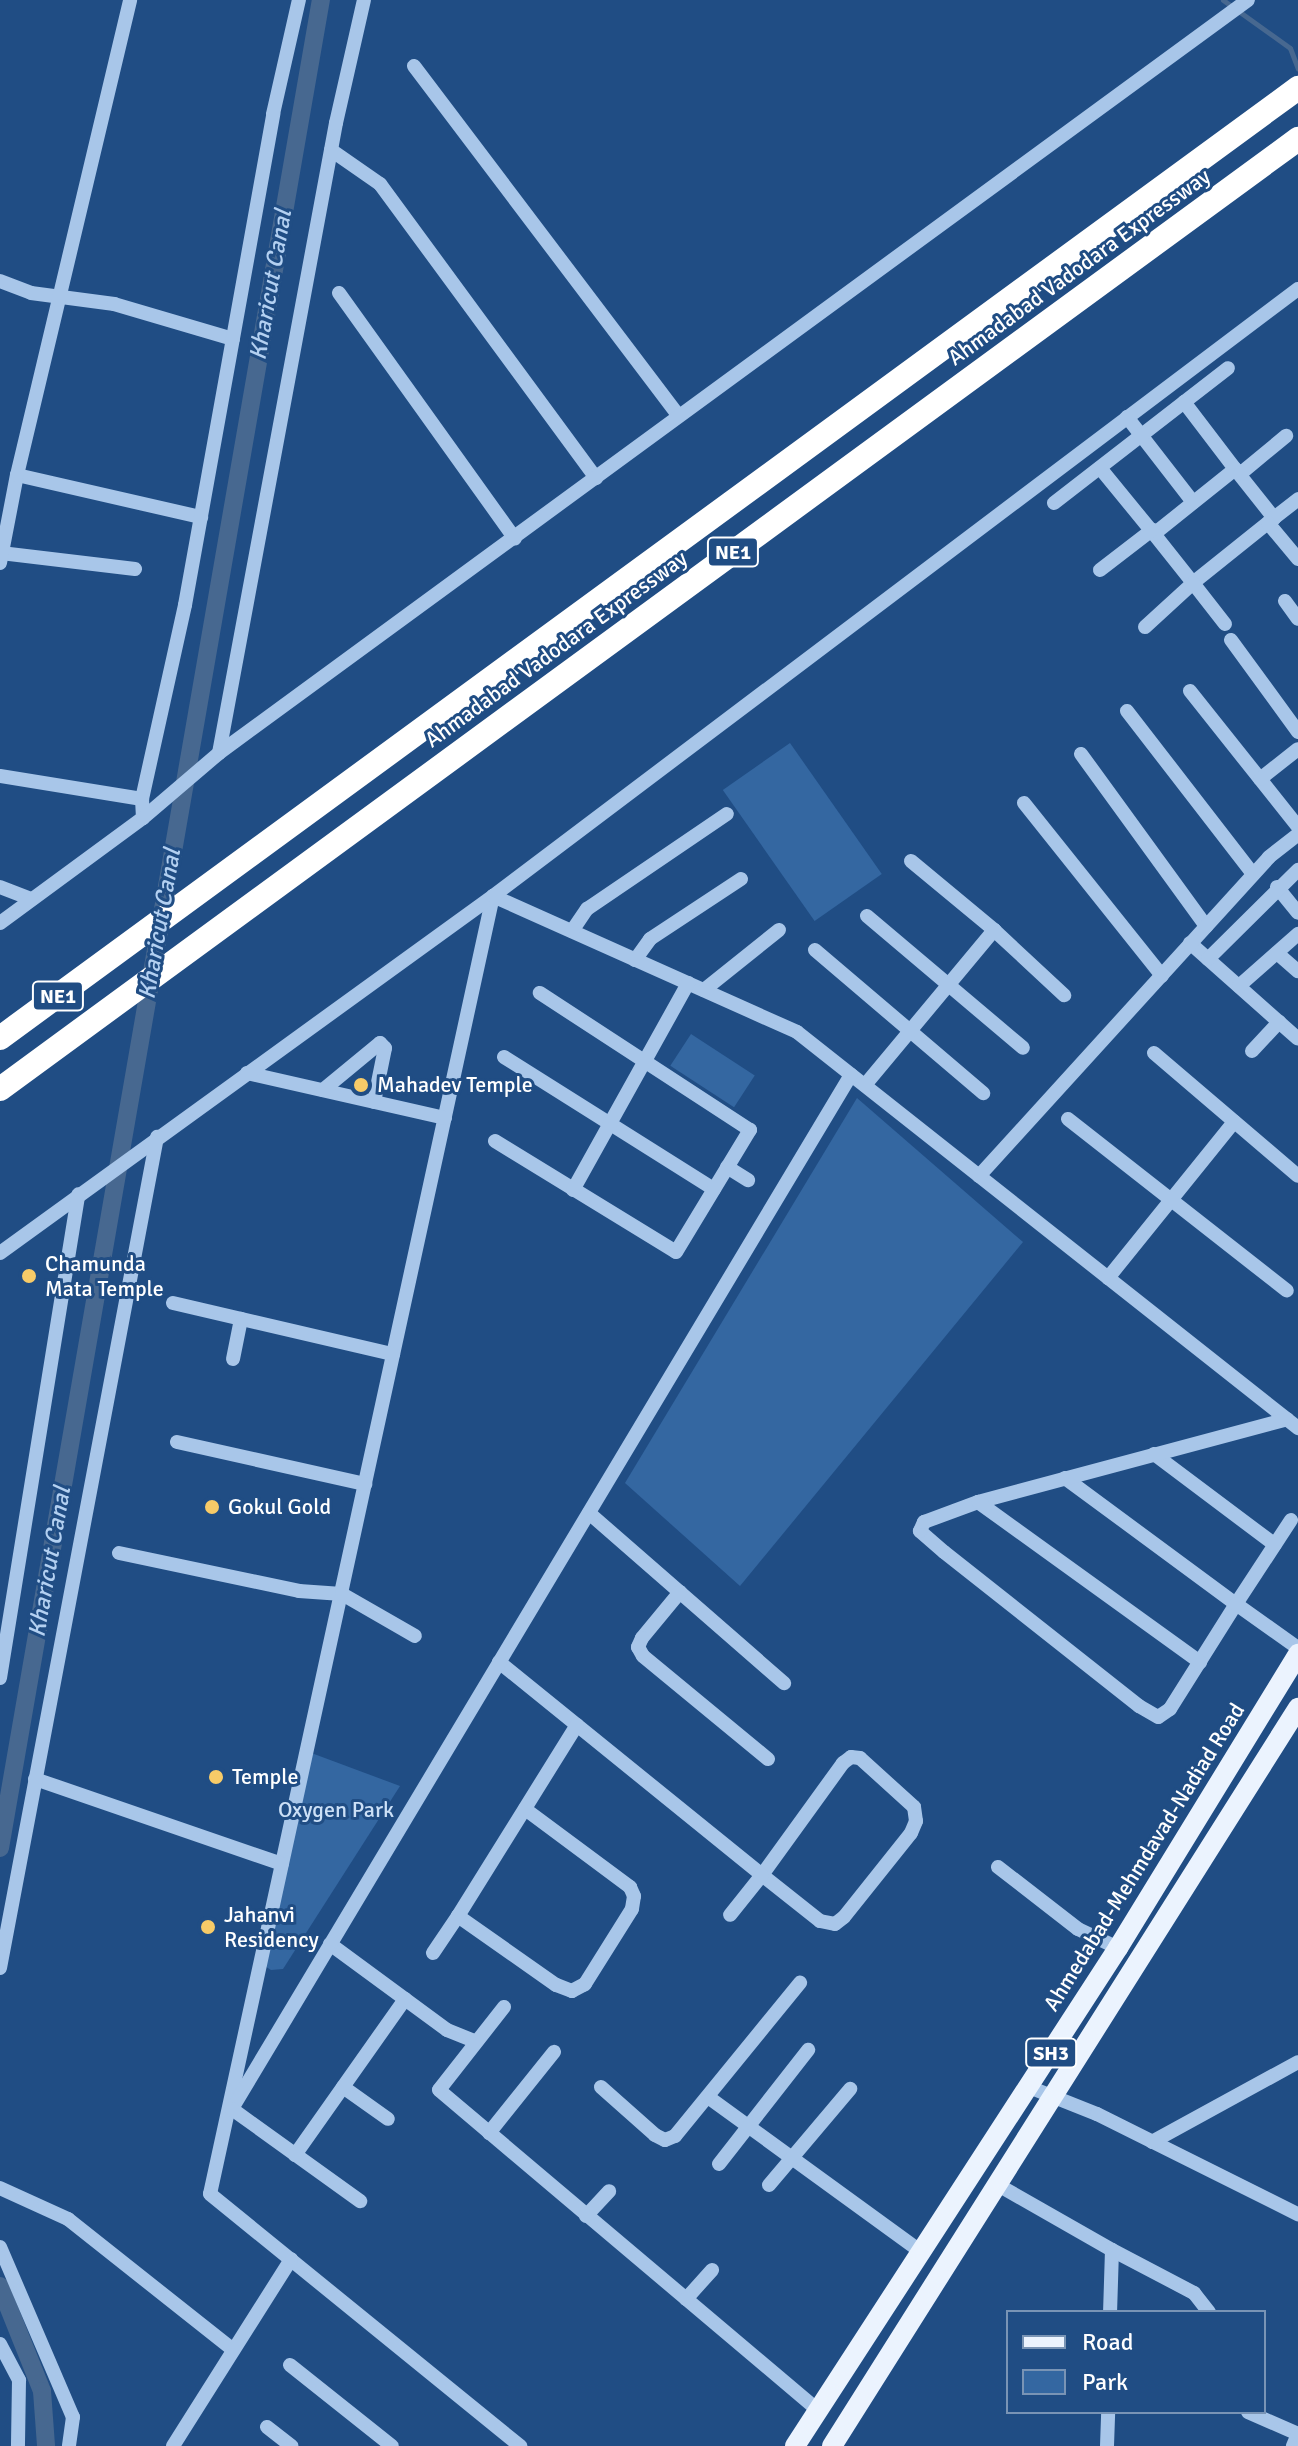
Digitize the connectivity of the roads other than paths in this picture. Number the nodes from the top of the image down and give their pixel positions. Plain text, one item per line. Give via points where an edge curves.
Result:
1 (130, 0) edge
2 (299, 0) edge
3 (364, 0) edge
4 (1248, 0) edge
5 (414, 66) dead end
6 (1296, 90) edge
7 (1298, 139) edge
8 (331, 150) junction
9 (0, 281) edge
10 (1298, 289) edge
11 (339, 293) dead end
12 (60, 296) junction
13 (233, 339) junction
14 (1228, 368) dead end
15 (1184, 402) junction
16 (678, 415) junction
17 (1127, 417) junction
18 (1141, 436) junction
19 (1286, 436) dead end
20 (1100, 468) junction
21 (1238, 472) junction
22 (17, 475) junction
23 (596, 478) junction
24 (1298, 499) edge
25 (1193, 502) junction
26 (1054, 503) dead end
27 (201, 517) junction
28 (1271, 520) junction
29 (1153, 532) junction
30 (515, 539) junction
31 (1, 558) edge
32 (1298, 559) edge
33 (135, 569) dead end
34 (1100, 570) dead end
35 (1193, 583) junction
36 (1285, 601) dead end
37 (1298, 619) edge
38 (1225, 624) dead end
39 (1145, 627) dead end
40 (1231, 640) dead end
41 (1190, 691) dead end
42 (1127, 711) dead end
43 (1298, 732) edge
44 (1298, 749) edge
45 (219, 753) junction
46 (1081, 754) dead end
47 (0, 776) edge
48 (1260, 779) junction
49 (142, 799) junction
50 (1024, 803) dead end
51 (727, 814) dead end
52 (143, 818) junction
53 (1298, 827) edge
54 (1298, 834) edge
55 (911, 861) dead end
56 (1298, 870) edge
57 (1253, 874) junction
58 (741, 879) dead end
59 (0, 887) edge
60 (1277, 887) junction
61 (493, 896) junction
62 (32, 899) junction
63 (1298, 913) edge
64 (867, 916) dead end
65 (0, 923) edge
66 (1206, 926) junction
67 (779, 930) dead end
68 (994, 930) junction
69 (572, 931) junction
70 (1298, 934) edge
71 (1190, 943) junction
72 (815, 950) dead end
73 (1277, 953) junction
74 (1208, 959) junction
75 (635, 960) junction
76 (1298, 971) edge
77 (1162, 976) junction
78 (688, 983) junction
79 (949, 985) junction
80 (1239, 986) junction
81 (704, 990) junction
82 (540, 993) dead end
83 (1064, 995) dead end
84 (1279, 1022) junction
85 (910, 1031) junction
86 (0, 1038) edge
87 (1298, 1039) edge
88 (1023, 1048) dead end
89 (1252, 1051) dead end
90 (1154, 1053) dead end
91 (504, 1057) dead end
92 (645, 1061) junction
93 (247, 1073) junction
94 (851, 1075) junction
95 (865, 1085) junction
96 (0, 1089) edge
97 (323, 1090) junction
98 (983, 1093) dead end
99 (374, 1102) junction
100 (445, 1118) junction
101 (1068, 1119) dead end
102 (1234, 1122) junction
103 (610, 1124) junction
104 (157, 1137) junction
105 (495, 1141) dead end
106 (727, 1167) junction
107 (979, 1176) junction
108 (1298, 1176) edge
109 (748, 1180) dead end
110 (714, 1189) junction
111 (573, 1190) junction
112 (78, 1194) junction
113 (1172, 1201) junction
114 (0, 1253) edge
115 (1108, 1278) junction
116 (1287, 1291) dead end
117 (173, 1303) dead end
118 (241, 1319) junction
119 (393, 1354) junction
120 (233, 1359) dead end
121 (1292, 1424) edge
122 (177, 1442) dead end
123 (1154, 1454) junction
124 (1065, 1478) junction
125 (365, 1484) junction
126 (978, 1502) junction
127 (589, 1513) junction
128 (1291, 1520) dead end
129 (1275, 1545) junction
130 (119, 1553) dead end
131 (680, 1592) junction
132 (342, 1594) junction
133 (1236, 1604) junction
134 (415, 1636) dead end
135 (1298, 1648) edge
136 (1298, 1654) edge
137 (499, 1662) junction
138 (1200, 1662) junction
139 (0, 1678) edge
140 (784, 1683) dead end
141 (1298, 1708) edge
142 (577, 1725) junction
143 (768, 1759) dead end
144 (35, 1779) junction
145 (525, 1809) junction
146 (282, 1864) junction
147 (998, 1867) dead end
148 (762, 1875) junction
149 (730, 1915) dead end
150 (458, 1916) junction
151 (330, 1944) junction
152 (1118, 1948) junction
153 (433, 1953) dead end
154 (0, 1968) edge
155 (800, 1983) dead end
156 (405, 1999) junction
157 (504, 2007) dead end
158 (476, 2042) junction
159 (808, 2050) dead end
160 (554, 2052) dead end
161 (1298, 2062) edge
162 (343, 2087) junction
163 (601, 2087) dead end
164 (1029, 2087) junction
165 (850, 2089) dead end
166 (708, 2097) junction
167 (1054, 2097) junction
168 (229, 2113) junction
169 (388, 2119) dead end
170 (748, 2128) junction
171 (489, 2133) junction
172 (1152, 2142) junction
173 (295, 2155) junction
174 (791, 2159) junction
175 (719, 2164) dead end
176 (769, 2185) dead end
177 (998, 2185) junction
178 (0, 2188) edge
179 (609, 2191) dead end
180 (360, 2201) dead end
181 (1298, 2214) edge
182 (586, 2216) junction
183 (0, 2247) edge
184 (1112, 2250) junction
185 (920, 2251) junction
186 (291, 2259) junction
187 (712, 2270) dead end
188 (686, 2299) junction
189 (1110, 2310) edge
190 (1207, 2310) edge
191 (0, 2344) edge
192 (232, 2349) junction
193 (290, 2365) dead end
194 (818, 2410) junction
195 (1108, 2414) edge
196 (1253, 2414) edge
197 (267, 2427) dead end
198 (18, 2446) edge
199 (69, 2446) edge
200 (173, 2446) edge
201 (291, 2446) edge
202 (392, 2446) edge
203 (520, 2446) edge
204 (795, 2446) edge
205 (832, 2446) edge
206 (1107, 2446) edge
207 (1293, 2446) edge

1 - 12 street
2 - 13 street
3 - 8 street
4 - 16 street
5 - 16 street
6 - 86 highway, Ahmadabad Vadodara Expressway / NE1
7 - 96 highway, Ahmadabad Vadodara Expressway / NE1
8 - 23 street via 380,184
8 - 45 street
9 - 12 street via 31,293
10 - 17 street
11 - 30 street
12 - 13 street via 114,304
12 - 22 street
13 - 27 street
14 - 15 street
15 - 18 street
15 - 21 street
16 - 23 street
17 - 18 street
17 - 61 street
18 - 20 street
18 - 25 street
19 - 21 street
20 - 26 street
20 - 29 street
21 - 25 street
21 - 28 street
22 - 27 street
22 - 31 street
23 - 30 street
24 - 28 street
25 - 29 street
27 - 49 street
28 - 32 street
28 - 35 street
29 - 34 street
29 - 35 street
30 - 45 street
31 - 33 street
35 - 38 street
35 - 39 street
36 - 37 street
40 - 43 street
41 - 48 street
42 - 57 street
44 - 48 street
45 - 52 street
46 - 66 street
47 - 49 street
48 - 53 street
49 - 52 street
50 - 77 street
51 - 69 street via 587,909
52 - 62 street
54 - 57 street
55 - 68 street
56 - 60 street
57 - 66 street
58 - 75 street via 650,939
59 - 62 street
60 - 63 street
60 - 74 street
61 - 69 street
61 - 93 street
61 - 100 street
62 - 65 street
64 - 79 street
66 - 71 street
67 - 81 street
68 - 79 street
68 - 83 street
69 - 75 street
70 - 73 street
71 - 74 street
71 - 77 street
72 - 85 street
73 - 76 street
73 - 80 street
74 - 80 street
75 - 78 street
77 - 107 street
78 - 81 street
78 - 92 street
79 - 85 street
79 - 88 street
80 - 84 street
81 - 94 street via 797,1032
82 - 92 street
84 - 87 street
84 - 89 street
85 - 95 street
85 - 98 street
90 - 102 street
91 - 103 street
92 - 103 street
92 - 106 street via 750,1130
93 - 97 street
93 - 104 street
94 - 95 street
94 - 127 street
95 - 107 street
97 - 99 street
97 - 99 street via 380,1043 385,1048
99 - 100 street
100 - 119 street
101 - 113 street
102 - 108 street
102 - 113 street
103 - 110 street
103 - 111 street
104 - 112 street
104 - 144 street
105 - 111 street
106 - 109 street
106 - 110 street
107 - 115 street
110 - 111 street via 676,1252
112 - 114 street
112 - 139 street
113 - 115 street
113 - 116 street
115 - 121 street
117 - 118 street
118 - 119 street
118 - 120 street
119 - 125 street
121 - 123 street
122 - 125 street
123 - 124 street
123 - 129 street
124 - 126 street
124 - 133 street
125 - 132 street
126 - 138 street
126 - 138 street via 924,1522 920,1531 1139,1706 1158,1717 1170,1709
127 - 131 street
127 - 137 street
128 - 129 street
129 - 133 street
130 - 132 street via 299,1591
131 - 140 street
131 - 143 street via 638,1647
132 - 134 street
132 - 146 street
133 - 135 street
133 - 138 street
136 - 152 main road, Ahmedabad-Mehmdavad-Nadiad Road / SH3
137 - 142 street
137 - 151 street
141 - 167 main road
142 - 145 street
142 - 148 street
144 - 146 street
144 - 154 street
145 - 150 street
145 - 150 street via 630,1887 632,1909 585,1984 572,1991
146 - 168 street
147 - 152 street via 1078,1929
148 - 148 street via 820,1921 835,1924 911,1833 914,1807 860,1758 851,1757
148 - 149 street
150 - 153 street
151 - 156 street
151 - 168 street
152 - 164 main road, Ahmedabad-Mehmdavad-Nadiad Road / SH3
155 - 166 street
156 - 158 street via 447,2030
156 - 162 street
157 - 158 street
158 - 171 street via 439,2090
159 - 170 street
160 - 171 street
161 - 172 street
162 - 169 street
162 - 173 street
163 - 166 street via 665,2140 675,2136
164 - 167 street
164 - 185 main road, Ahmedabad-Mehmdavad-Nadiad Road / SH3
165 - 174 street
166 - 170 street
167 - 172 street
167 - 177 main road
168 - 173 street
168 - 186 street via 210,2194
170 - 174 street
170 - 175 street
171 - 182 street
172 - 181 street
173 - 180 street
174 - 176 street
174 - 185 street
177 - 184 street
177 - 205 main road
178 - 192 street via 68,2219
179 - 182 street
182 - 188 street
183 - 199 street via 73,2417
184 - 189 street
184 - 190 street via 1194,2293
185 - 194 main road, Ahmedabad-Mehmdavad-Nadiad Road / SH3
186 - 192 street
186 - 203 street
187 - 188 street
188 - 194 street
191 - 198 street via 19,2380
192 - 200 street
193 - 202 street
194 - 204 main road, Ahmedabad-Mehmdavad-Nadiad Road / SH3
195 - 206 street
196 - 207 street via 1298,2434
197 - 201 street

